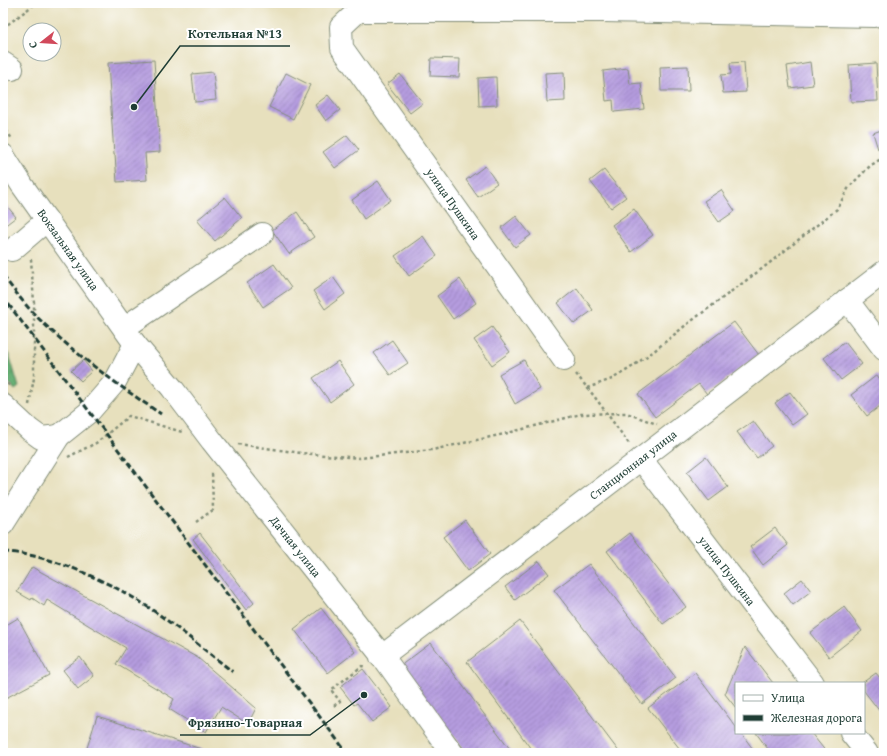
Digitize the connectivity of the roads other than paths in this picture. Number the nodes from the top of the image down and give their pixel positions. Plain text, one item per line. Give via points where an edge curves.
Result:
1 (598, 7) edge
2 (884, 11) edge
3 (3, 155) edge
4 (47, 220) junction
5 (262, 234) dead end
6 (12, 250) dead end
7 (884, 272) edge
8 (847, 300) junction
9 (130, 336) junction
10 (884, 349) edge
11 (564, 360) road end
12 (3, 405) edge
13 (59, 436) junction
14 (641, 460) junction
15 (3, 524) edge
16 (383, 659) junction
17 (812, 682) edge
18 (852, 734) edge
19 (884, 747) edge
20 (452, 753) edge
21 (867, 753) edge
22 (876, 753) edge

1 - 2 street via 874,16
1 - 11 street, улица Пушкина via 358,11 341,27 342,48
3 - 4 street, Вокзальная улица
4 - 6 street
4 - 9 street, Вокзальная улица
5 - 9 street
7 - 8 street, Станционная улица
8 - 10 street
8 - 14 street, Станционная улица
9 - 13 street via 115,382 89,412
9 - 16 street, Дачная улица
12 - 13 street via 42,438
13 - 15 street
14 - 16 street, Станционная улица
14 - 17 street, улица Пушкина
16 - 20 street, Дачная улица
18 - 21 street
19 - 22 street

